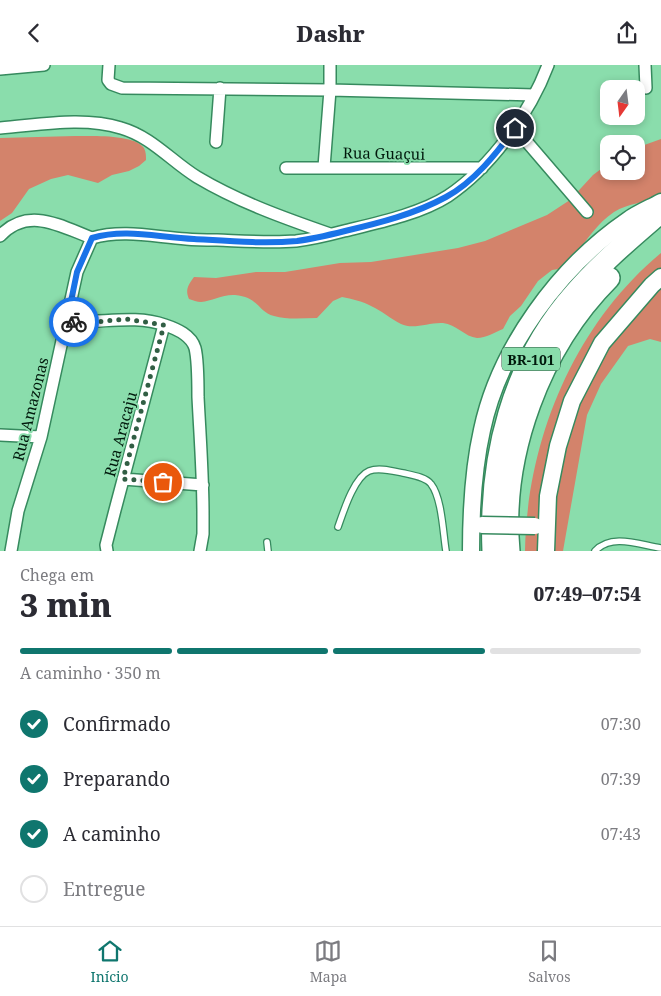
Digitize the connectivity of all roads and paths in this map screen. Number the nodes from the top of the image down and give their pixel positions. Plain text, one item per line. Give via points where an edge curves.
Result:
1 (44, 65) edge
2 (109, 65) edge
3 (330, 65) edge
4 (548, 65) edge
5 (645, 65) edge
6 (0, 69) edge
7 (220, 89) junction
8 (646, 89) dead end
9 (330, 90) junction
10 (534, 95) junction
11 (0, 127) edge
12 (515, 128) junction
13 (216, 142) dead end
14 (324, 167) junction
15 (286, 168) dead end
16 (482, 168) junction
17 (661, 202) edge
18 (587, 212) dead end
19 (661, 212) edge
20 (661, 231) edge
21 (330, 234) junction
22 (0, 236) edge
23 (92, 238) junction
24 (661, 277) edge
25 (67, 321) junction
26 (164, 325) junction
27 (0, 435) edge
28 (41, 437) junction
29 (123, 479) junction
30 (203, 485) junction
31 (476, 524) junction
32 (541, 526) junction
33 (338, 527) dead end
34 (267, 542) dead end
35 (661, 548) edge
36 (11, 551) edge
37 (107, 551) edge
38 (200, 551) edge
39 (268, 551) edge
40 (446, 551) edge
41 (470, 551) edge
42 (494, 551) edge
43 (509, 551) edge
44 (546, 551) edge
45 (595, 551) edge

1 - 6 street
2 - 7 street via 108,80 122,87
3 - 9 street
4 - 10 street
5 - 8 street
7 - 9 street
7 - 13 street
9 - 10 street
9 - 14 street
10 - 12 street
11 - 21 street via 82,122 122,128 141,135 196,177 273,215
12 - 16 street
12 - 18 street
14 - 15 street, Rua Guaçui
14 - 16 street, Rua Guaçui
16 - 21 street via 446,197 409,213
17 - 31 street via 630,219 588,252 526,324 494,387 484,422 475,474
19 - 42 highway, BR-101 via 574,293 530,362 513,397 498,460 493,514
20 - 43 highway, BR-101 via 591,297 559,343 540,380 514,459 509,503
21 - 23 street via 298,241 186,239 124,233
22 - 23 street via 13,225 35,219
23 - 25 street, Rua Amazonas via 77,272
24 - 32 street via 602,343 572,401 558,446
25 - 26 street via 85,323 126,319
25 - 28 street, Rua Amazonas
26 - 29 street, Rua Aracaju
26 - 30 street via 189,337 195,348
27 - 28 street
28 - 36 street, Rua Amazonas via 18,511
29 - 30 street
29 - 37 street, Rua Aracaju
30 - 38 street
31 - 32 street, bridge
31 - 41 street
32 - 44 street
33 - 40 lane via 353,491 368,471 379,469 403,473 430,483 438,496
34 - 39 lane
35 - 45 lane via 614,541 600,545

